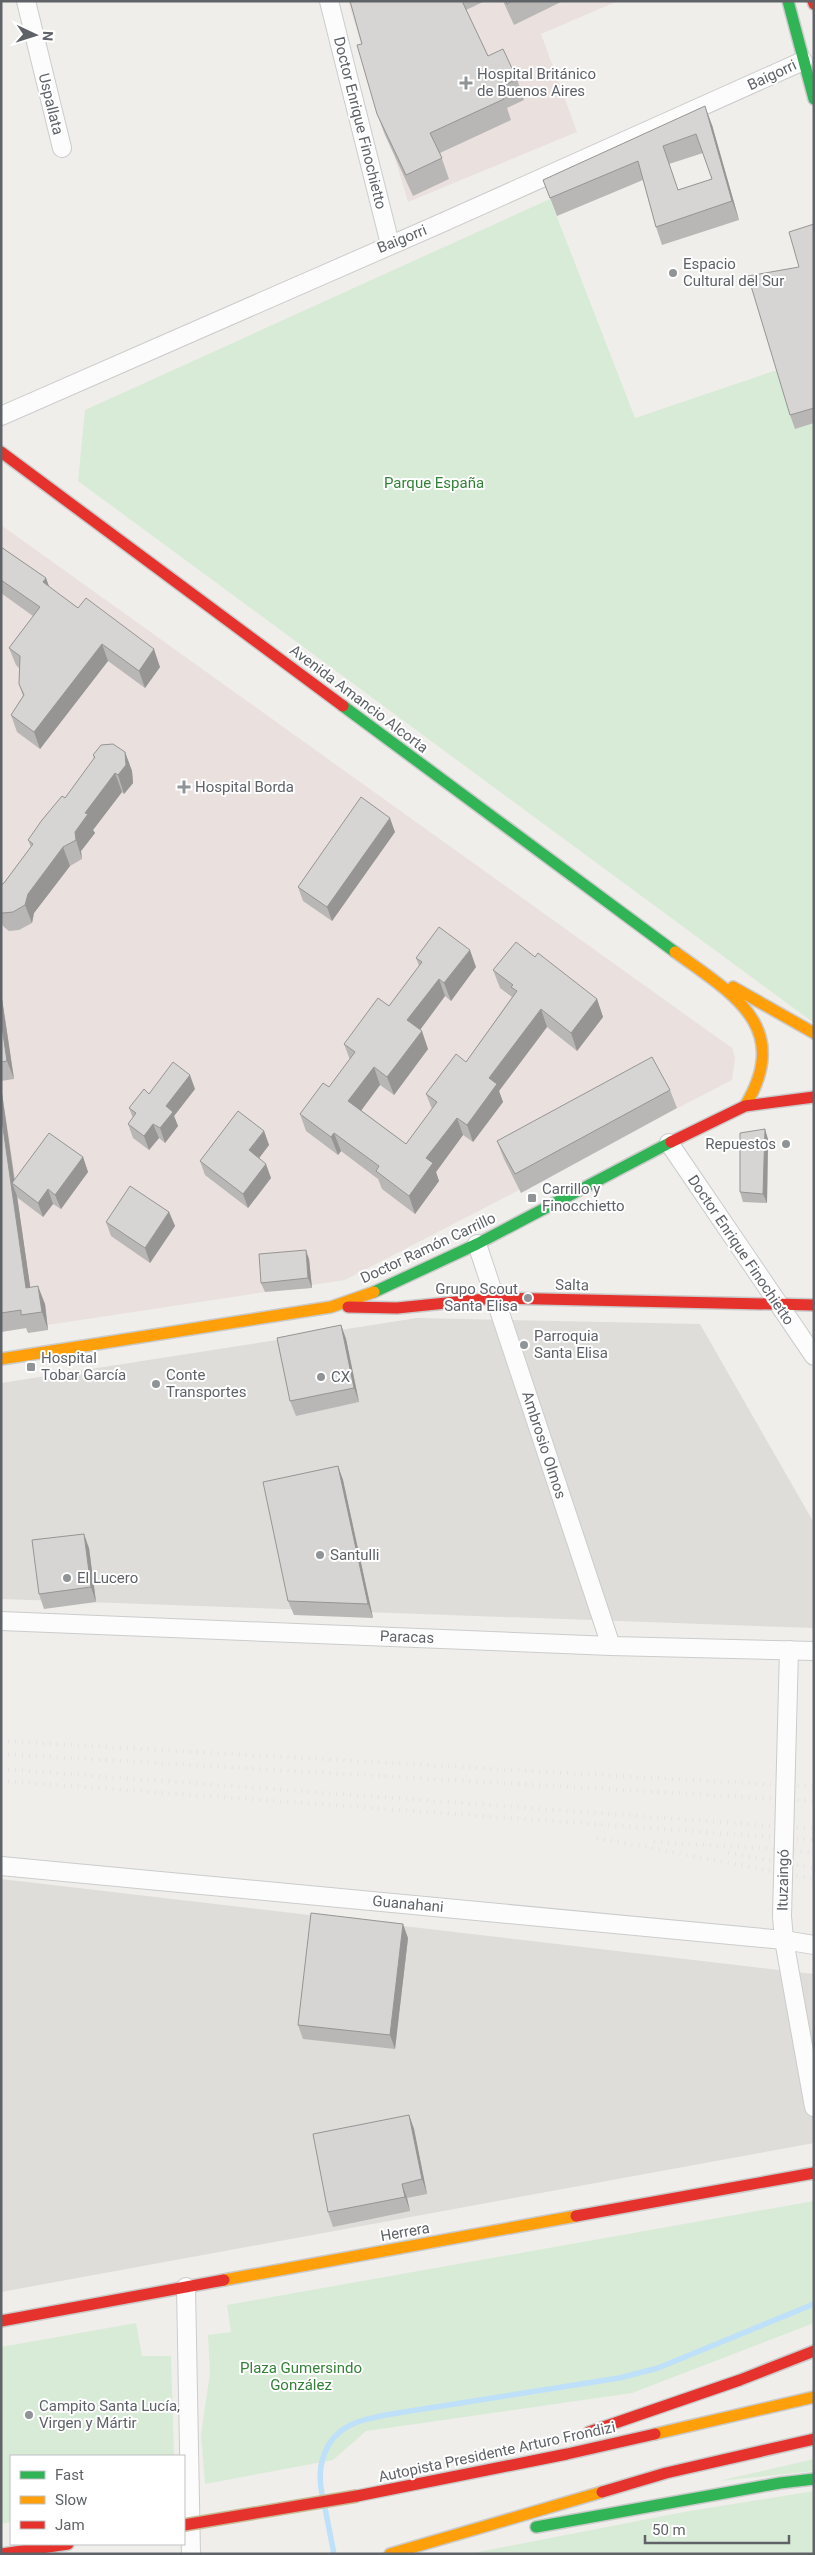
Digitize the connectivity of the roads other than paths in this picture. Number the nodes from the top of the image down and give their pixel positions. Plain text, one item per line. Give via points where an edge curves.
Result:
1 (26, 1) edge
2 (329, 1) edge
3 (788, 1) edge
4 (803, 61) junction
5 (814, 99) edge
6 (62, 148) dead end
7 (390, 244) junction
8 (1, 416) edge
9 (1, 452) edge
10 (700, 969) junction
11 (814, 1033) edge
12 (814, 1097) edge
13 (745, 1106) junction
14 (669, 1143) junction
15 (477, 1244) junction
16 (496, 1298) junction
17 (778, 1304) junction
18 (814, 1305) edge
19 (331, 1307) junction
20 (814, 1356) edge
21 (1, 1359) edge
22 (1, 1621) edge
23 (611, 1646) junction
24 (789, 1650) junction
25 (814, 1651) edge
26 (1, 1866) edge
27 (784, 1940) junction
28 (814, 1945) edge
29 (814, 2107) edge
30 (814, 2173) edge
31 (186, 2287) junction
32 (1, 2321) edge
33 (814, 2351) edge
34 (814, 2397) edge
35 (574, 2437) dead end
36 (814, 2439) edge
37 (546, 2446) dead end
38 (814, 2479) edge
39 (434, 2482) junction
40 (185, 2525) edge
41 (526, 2529) dead end
42 (507, 2532) dead end
43 (61, 2545) edge
44 (391, 2553) edge
45 (2, 2554) edge
46 (191, 2554) edge

1 - 6 street, Uspallata
2 - 7 street, Doctor Enrique Finochietto
3 - 4 main road
4 - 5 main road
4 - 7 street, Baigorri
7 - 8 street, Baigorri
9 - 10 main road, Avenida Amancio Alcorta
10 - 11 main road, Avenida Amancio Alcorta
10 - 13 main road, Avenida Amancio Alcorta via 749,1015 762,1042 765,1058 762,1074
12 - 13 main road, Doctor Ramón Carrillo
13 - 14 main road, Doctor Ramón Carrillo
14 - 15 main road, Doctor Ramón Carrillo
14 - 17 street, Doctor Enrique Finochietto
15 - 16 street, Ambrosio Olmos
15 - 19 main road, Doctor Ramón Carrillo via 385,1288
16 - 17 main road, Salta
16 - 19 main road, Salta via 398,1308
16 - 23 street, Ambrosio Olmos
17 - 18 main road, Salta
17 - 20 street, Doctor Enrique Finochietto
19 - 21 main road, Doctor Ramón Carrillo
22 - 23 street, Paracas
23 - 24 street, Paracas
24 - 25 street, Paracas
24 - 27 street, Ituzaingó, bridge
26 - 27 street, Guanahani
27 - 28 street, Guanahani
27 - 29 street, Ituzaingó
30 - 31 main road, Herrera
31 - 32 main road, Herrera
31 - 46 street
33 - 35 main road
34 - 39 main road, Autopista Presidente Arturo Frondizi
36 - 44 main road via 666,2473
37 - 39 main road
38 - 41 main road
39 - 40 main road, Autopista Presidente Arturo Frondizi, bridge
42 - 44 main road
43 - 45 main road

